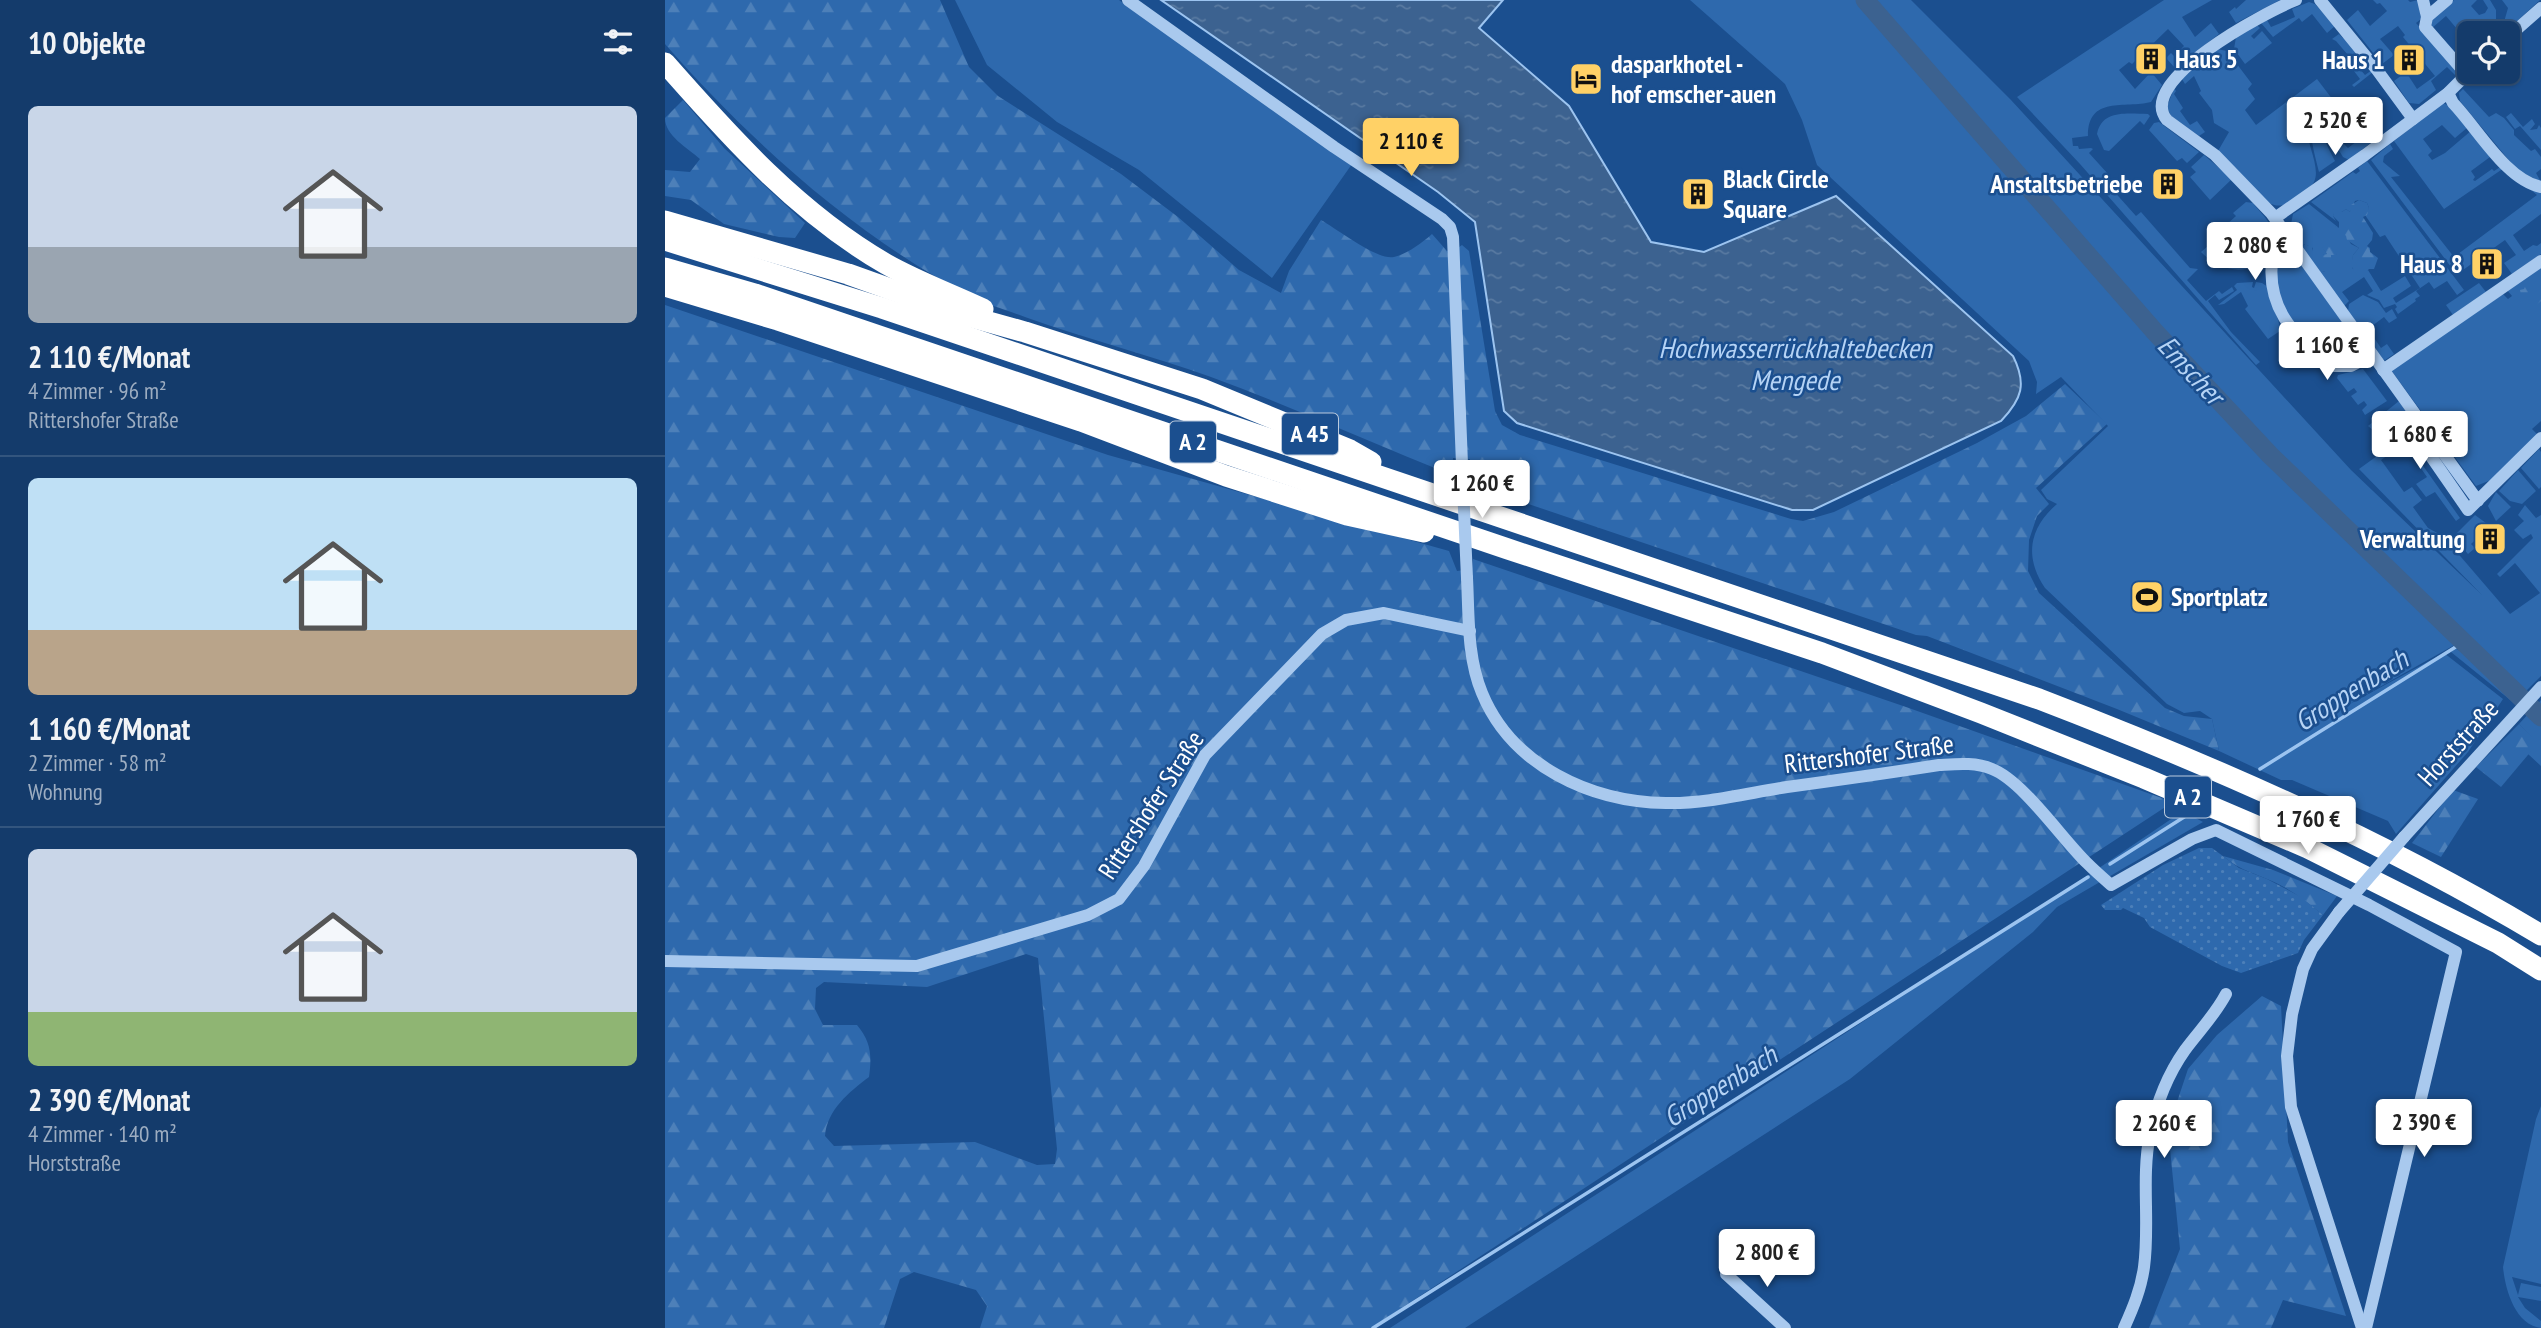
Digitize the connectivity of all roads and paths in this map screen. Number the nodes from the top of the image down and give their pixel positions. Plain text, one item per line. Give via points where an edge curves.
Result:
1 (1128, 0) edge
2 (2297, 0) edge
3 (2320, 0) edge
4 (2423, 0) edge
5 (2447, 0) edge
6 (2541, 8) edge
7 (2427, 17) junction
8 (2520, 26) edge
9 (2457, 61) edge
10 (665, 63) edge
11 (2457, 84) edge
12 (2448, 93) junction
13 (2413, 119) junction
14 (2541, 187) edge
15 (665, 221) edge
16 (2278, 223) junction
17 (665, 240) edge
18 (2541, 261) edge
19 (665, 268) edge
20 (665, 286) edge
21 (1024, 332) junction
22 (2372, 355) junction
23 (2383, 370) junction
24 (2541, 439) edge
25 (1415, 487) junction
26 (1509, 549) junction
27 (1470, 631) junction
28 (2541, 687) edge
29 (2541, 935) edge
30 (665, 961) edge
31 (2541, 970) edge
32 (2449, 982) joint
33 (2226, 994) dead end
34 (1726, 1274) dead end
35 (1785, 1328) edge
36 (2124, 1328) edge
37 (2364, 1328) edge

1 - 27 street, Rittershofer Straße, bridge via 1450,227
2 - 16 street via 2239,30 2200,57 2166,89 2160,104 2167,120 2215,155
3 - 13 street
4 - 7 street
5 - 7 street
6 - 8 street
7 - 9 street via 2425,27
10 - 21 highway via 750,158 796,200 886,264
11 - 12 street
12 - 13 street
12 - 14 street via 2513,174
13 - 16 street
15 - 21 highway
16 - 22 street
16 - 22 street via 2270,269 2275,303 2283,317 2330,366 2351,366
17 - 25 highway, A 2
18 - 23 street
19 - 26 highway, A 2 via 767,298
20 - 26 highway via 1081,421 1226,476 1347,515
21 - 25 highway, A 45 via 1202,389 1350,450
22 - 23 street
23 - 24 street via 2478,501
25 - 29 highway, A 2 via 1964,672 2124,731 2324,819
26 - 31 highway, A 2 via 1822,653 2131,773 2308,848 2498,943
27 - 30 street, Rittershofer Straße via 1384,614 1346,620 1322,634 1205,755 1144,866 1119,899 1088,915 917,966
27 - 32 street, Rittershofer Straße via 1482,693 1517,747 1542,767 1612,798 1667,803 1939,765 1982,766 2004,776 2111,885 2216,830 2456,952
28 - 37 street, Horststraße, bridge via 2339,912 2312,949 2293,1003 2287,1056 2291,1107
32 - 37 street, Horststraße
33 - 36 street via 2184,1052 2164,1089 2150,1134 2144,1267 2137,1301
34 - 35 street

